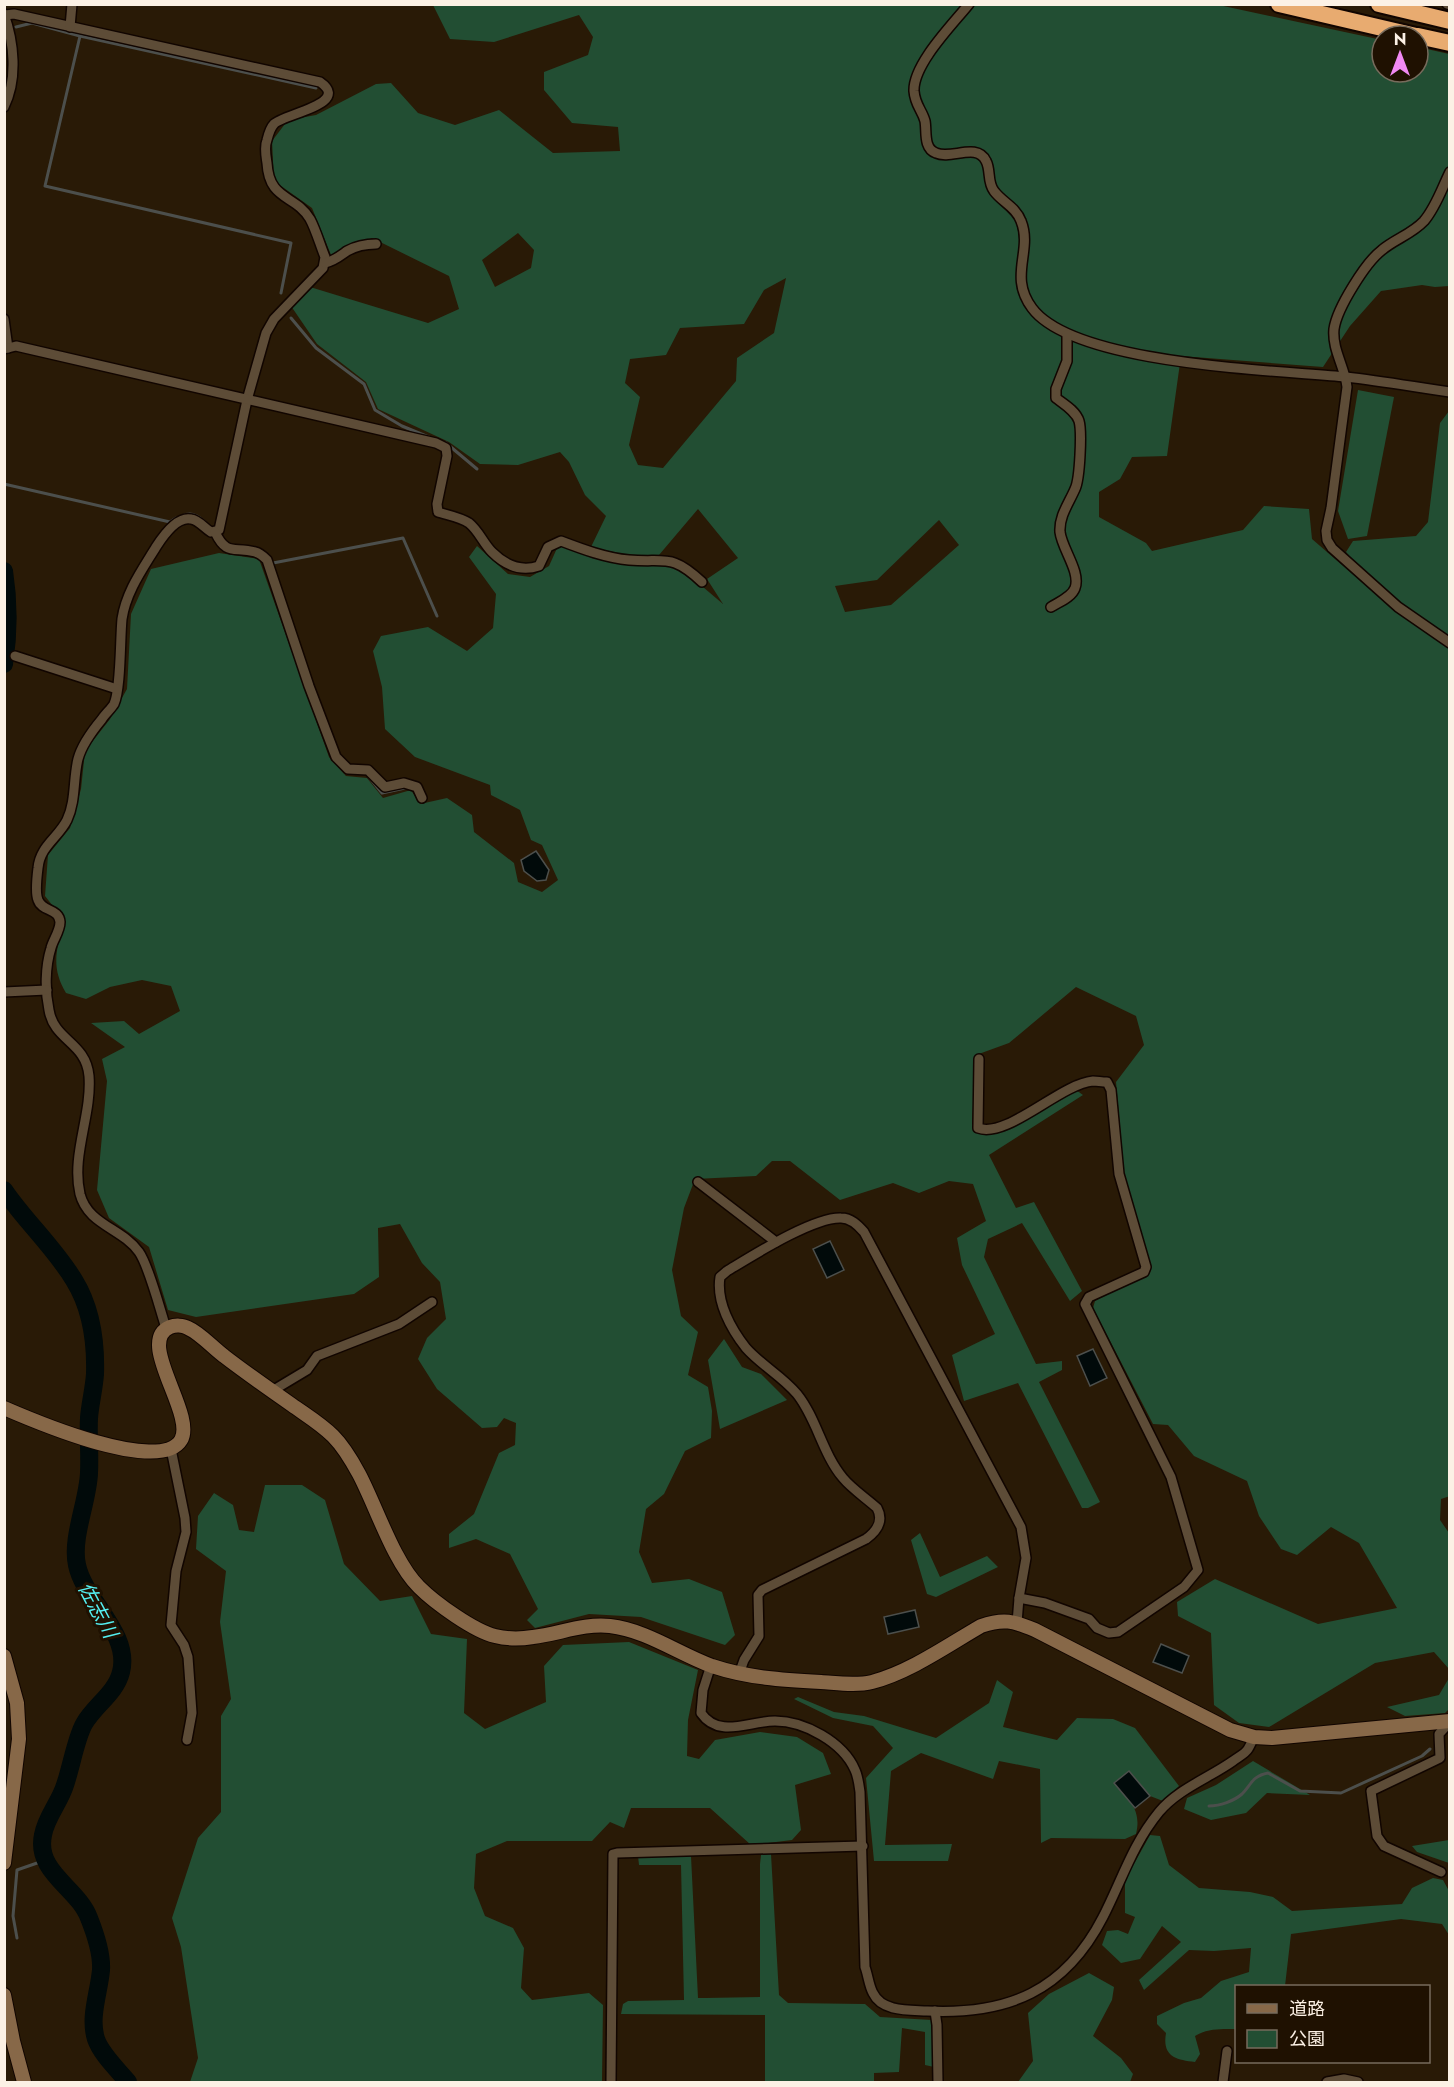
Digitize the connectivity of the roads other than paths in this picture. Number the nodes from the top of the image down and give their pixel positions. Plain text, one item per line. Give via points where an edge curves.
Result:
1 (72, 4) edge
2 (969, 4) edge
3 (1279, 4) edge
4 (1379, 4) edge
5 (1300, 7) edge
6 (5, 14) edge
7 (1449, 21) edge
8 (1370, 24) edge
9 (70, 27) junction
10 (1430, 39) edge
11 (1449, 43) edge
12 (4, 107) edge
13 (1449, 172) edge
14 (376, 243) dead end
15 (325, 263) junction
16 (4, 319) edge
17 (1067, 335) junction
18 (6, 348) edge
19 (1346, 377) junction
20 (1449, 392) edge
21 (248, 400) junction
22 (215, 532) junction
23 (702, 582) dead end
24 (1051, 607) dead end
25 (1449, 643) edge
26 (15, 656) dead end
27 (117, 689) junction
28 (422, 798) dead end
29 (47, 990) junction
30 (4, 992) edge
31 (979, 1059) dead end
32 (698, 1182) dead end
33 (776, 1242) junction
34 (432, 1302) dead end
35 (166, 1328) junction
36 (272, 1391) junction
37 (4, 1408) edge
38 (171, 1449) junction
39 (1019, 1598) junction
40 (1017, 1623) junction
41 (4, 1656) edge
42 (711, 1665) junction
43 (739, 1674) junction
44 (1449, 1722) edge
45 (1254, 1737) junction
46 (187, 1740) dead end
47 (862, 1846) junction
48 (4, 1863) edge
49 (1441, 1872) dead end
50 (4, 1995) edge
51 (935, 2011) junction
52 (1227, 2051) dead end
53 (24, 2082) edge
54 (611, 2082) edge
55 (938, 2082) edge
56 (1223, 2082) edge
57 (1327, 2082) edge
58 (1358, 2082) edge

1 - 9 street
2 - 17 street via 933,48 918,75 914,89 917,106 925,119 932,151 975,151 987,161 990,184 1021,221 1024,243 1020,271 1024,295 1049,325
3 - 5 highway
4 - 7 highway
5 - 8 highway
6 - 9 street
6 - 12 street via 13,49 12,77
9 - 15 street via 326,86 326,100 320,106 274,123 266,143 267,175 278,194 300,207 309,218
10 - 11 highway
13 - 19 street via 1424,221 1381,250 1361,272 1337,319 1335,346
14 - 15 street via 349,250
15 - 21 street via 266,333
16 - 18 street
17 - 19 street via 1141,355
17 - 24 street via 1067,361 1056,398 1079,421 1079,476 1060,529 1062,544 1077,576 1072,595
18 - 21 street via 16,346
19 - 20 street
19 - 25 street via 1327,540 1398,607
21 - 22 street via 220,526
21 - 23 street via 446,448 438,512 467,522 493,553 518,569 538,566 548,547 561,541 628,560 664,559 685,567
22 - 27 street via 190,519 174,525 130,589 122,617
22 - 28 street via 221,545 257,552 267,560 336,757 348,769 368,770 385,787 404,783 417,787
26 - 27 street
27 - 29 street via 114,704 90,733 78,759 71,809 65,823 42,850 38,866 37,900 60,917 47,964
29 - 30 street
29 - 35 street via 53,1023 81,1051 87,1064 80,1196 98,1222 122,1235 141,1254
31 - 39 street via 978,1128 986,1131 1006,1125 1078,1085 1107,1082 1111,1090 1119,1174 1146,1267 1144,1272 1089,1297 1085,1304 1170,1477 1198,1570 1184,1587 1118,1632 1096,1628 1089,1619 1046,1602
32 - 33 street
33 - 39 street via 823,1221 842,1218 855,1222 864,1232 1021,1527 1026,1558
33 - 43 street via 720,1277 719,1299 747,1348 796,1393 843,1478 877,1508 880,1521 867,1539 762,1590 758,1595 759,1636
34 - 36 street via 399,1324 317,1356 307,1370
35 - 36 street via 188,1328
35 - 38 street via 159,1342 160,1356 184,1432 180,1443
36 - 42 street via 322,1426 340,1445 416,1585 478,1630 512,1638 611,1626
37 - 38 street via 78,1438 137,1452
38 - 46 street via 186,1532 176,1571 171,1625 188,1657 192,1713
39 - 40 street
40 - 43 street via 996,1621 981,1626 896,1674 869,1683
40 - 45 street via 1230,1730
41 - 48 street via 17,1703 19,1739
42 - 43 street
42 - 47 street via 701,1702 701,1713 710,1723 719,1727 774,1721 796,1725 826,1738 843,1751 856,1770
44 - 45 street via 1294,1737
44 - 49 street via 1439,1734 1440,1758 1371,1791 1377,1836 1384,1846
45 - 51 street via 1248,1749 1176,1796 1155,1818 1133,1849 1083,1951 1058,1977 1018,2000 983,2008
47 - 51 street via 865,1967 873,1995 884,2005
47 - 54 street via 613,1854
50 - 53 street
51 - 55 street
52 - 56 street
57 - 58 street

